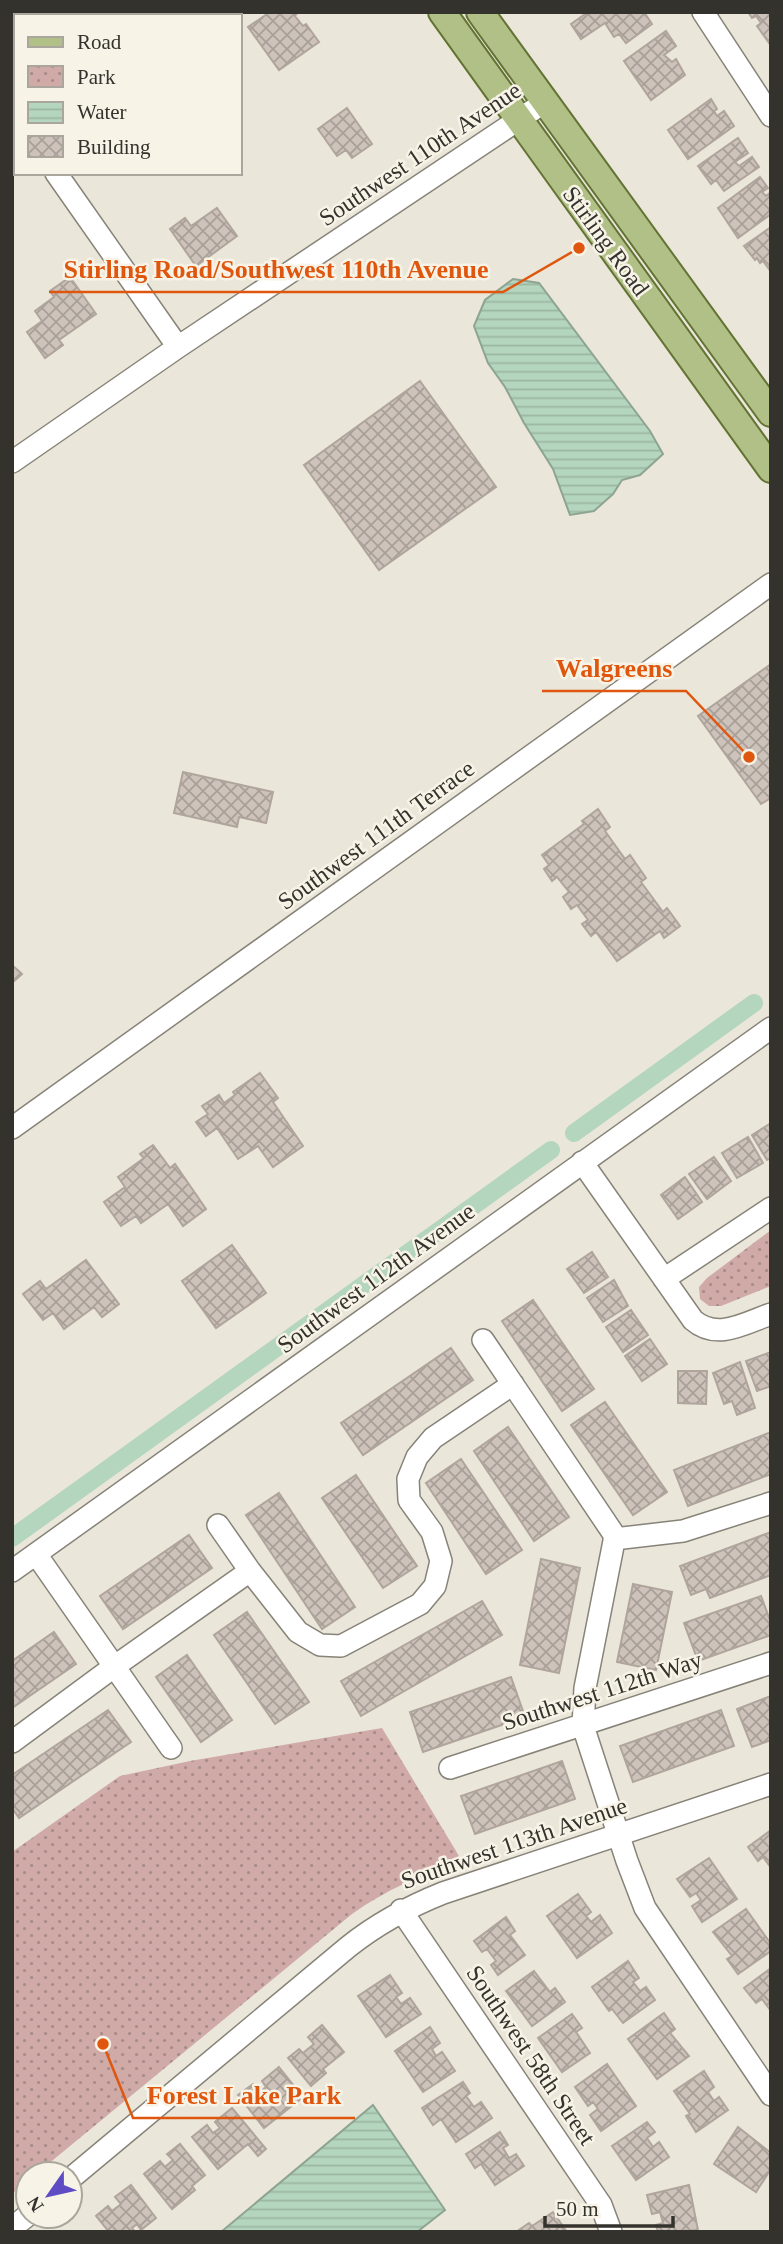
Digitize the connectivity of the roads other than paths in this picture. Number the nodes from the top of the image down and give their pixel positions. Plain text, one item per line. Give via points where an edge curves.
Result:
1 (442, 12) edge
2 (480, 12) edge
3 (703, 12) edge
4 (545, 102) junction
5 (771, 116) edge
6 (519, 120) junction
7 (57, 175) edge
8 (178, 348) junction
9 (771, 413) edge
10 (12, 462) edge
11 (771, 469) edge
12 (771, 584) edge
13 (771, 1028) edge
14 (12, 1128) edge
15 (582, 1162) junction
16 (771, 1208) edge
17 (664, 1279) junction
18 (771, 1314) edge
19 (483, 1340) dead end
20 (513, 1384) junction
21 (771, 1503) edge
22 (218, 1525) dead end
23 (615, 1538) junction
24 (36, 1554) junction
25 (12, 1571) edge
26 (250, 1571) junction
27 (771, 1663) edge
28 (115, 1666) junction
29 (583, 1726) junction
30 (12, 1742) edge
31 (171, 1748) dead end
32 (450, 1768) dead end
33 (771, 1784) edge
34 (618, 1835) junction
35 (401, 1910) junction
36 (771, 2095) edge
37 (84, 2167) edge
38 (611, 2232) edge

1 - 6 main road, Stirling Road
2 - 4 main road, Stirling Road
3 - 5 street
4 - 6 street, Southwest 110th Avenue
4 - 9 main road, Stirling Road
6 - 8 street, Southwest 110th Avenue
6 - 11 main road, Stirling Road
7 - 8 street
8 - 10 street, Southwest 110th Avenue
12 - 14 street, Southwest 111th Terrace
13 - 15 street, Southwest 112th Avenue
15 - 17 street
15 - 24 street, Southwest 112th Avenue
16 - 17 street
17 - 18 street via 693,1320 713,1331
19 - 20 street
20 - 23 street
20 - 26 street via 433,1438 417,1457 408,1479 409,1500 432,1532 441,1561 435,1587 420,1604 341,1646 320,1645 298,1632
21 - 23 street via 683,1531
22 - 26 street
23 - 29 street via 585,1688
24 - 25 street, Southwest 112th Avenue
24 - 28 street
26 - 28 street
27 - 29 street, Southwest 112th Way
28 - 30 street
28 - 31 street
29 - 32 street, Southwest 112th Way
29 - 34 street
33 - 34 street, Southwest 113th Avenue
34 - 35 street, Southwest 113th Avenue
34 - 36 street via 636,1889 656,1928
35 - 37 street, Southwest 113th Avenue via 348,1947
35 - 38 street, Southwest 58th Street via 601,2204

